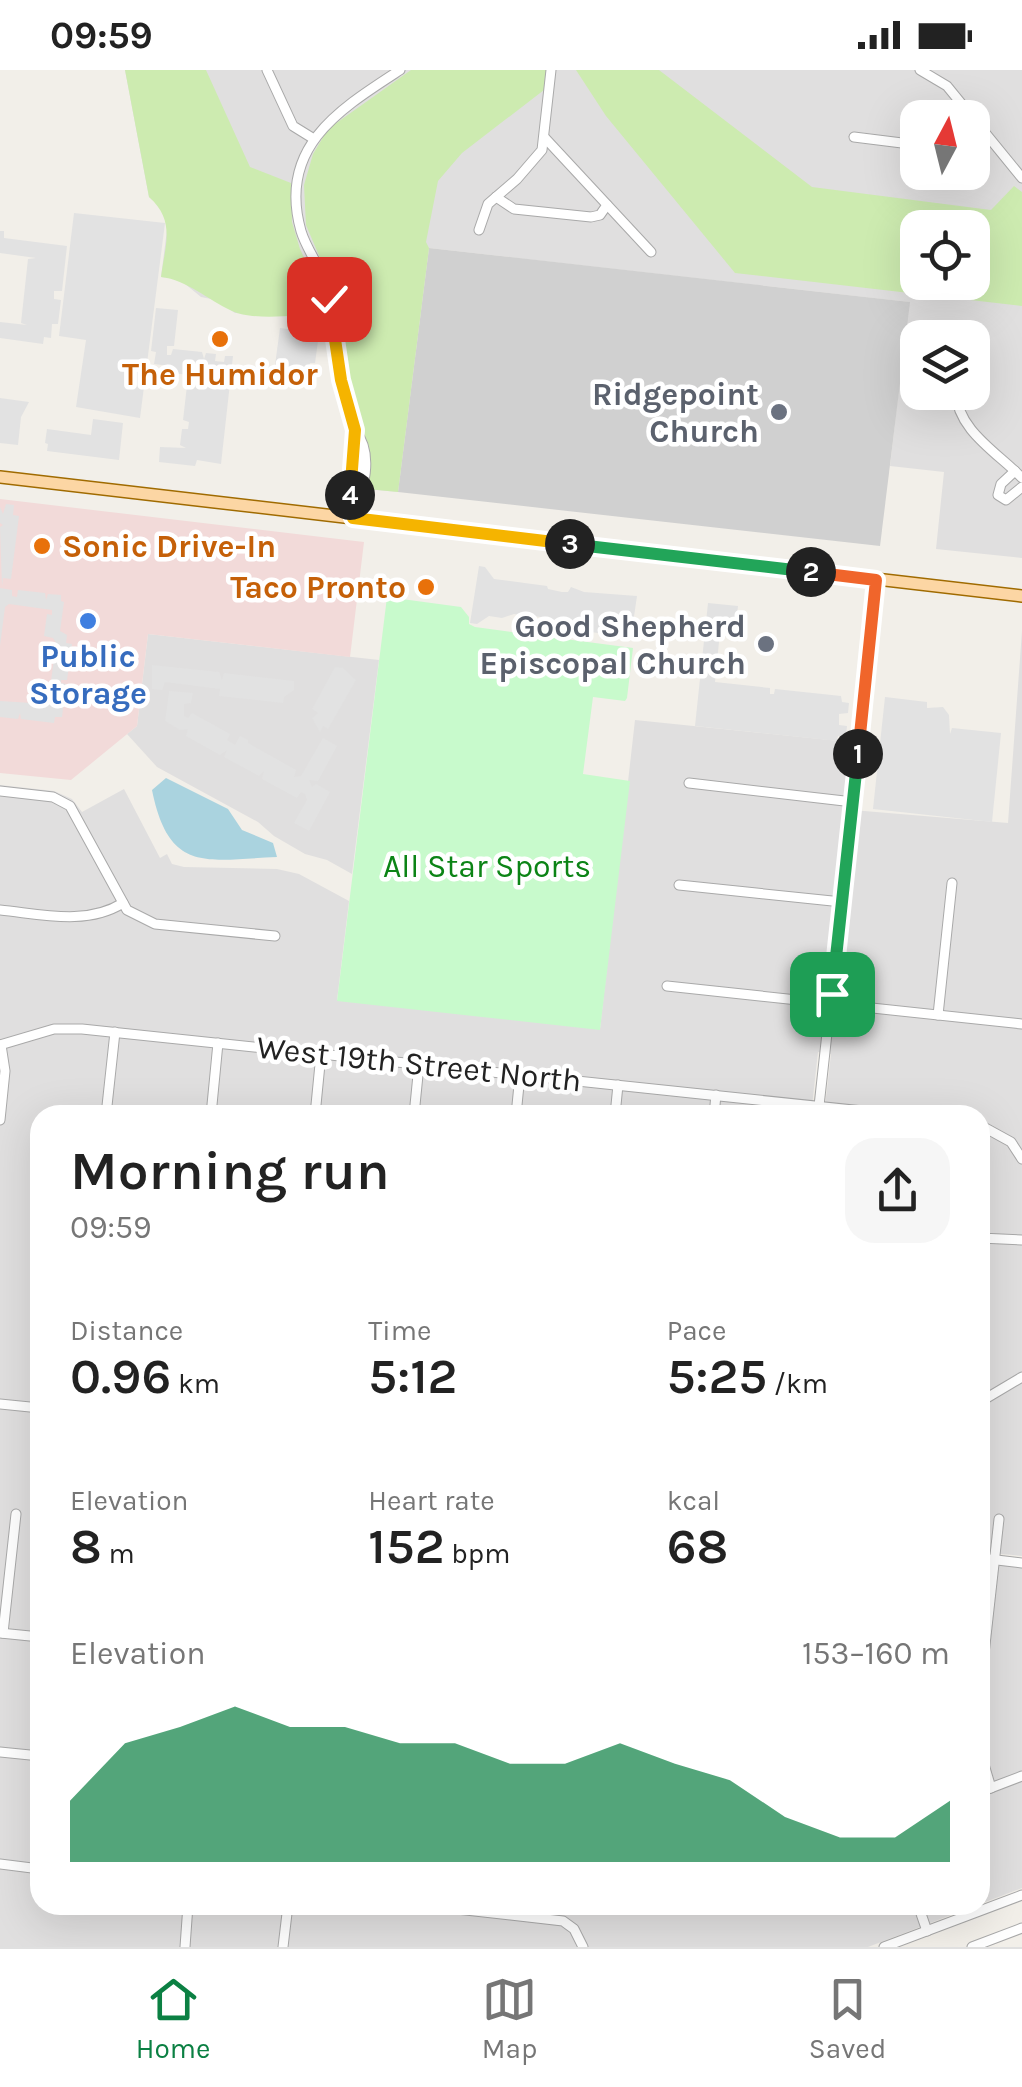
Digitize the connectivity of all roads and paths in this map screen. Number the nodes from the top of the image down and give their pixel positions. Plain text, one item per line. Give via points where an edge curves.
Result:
1 (267, 70) edge
2 (400, 70) edge
3 (551, 70) edge
4 (920, 70) edge
5 (957, 100) edge
6 (854, 137) dead end
7 (545, 138) junction
8 (314, 140) junction
9 (990, 141) edge
10 (900, 143) edge
11 (1022, 178) edge
12 (496, 197) junction
13 (607, 205) junction
14 (479, 230) dead end
15 (651, 252) dead end
16 (958, 410) edge
17 (1019, 474) edge
18 (0, 478) edge
19 (1022, 487) edge
20 (353, 518) junction
21 (876, 580) junction
22 (1022, 596) edge
23 (690, 783) dead end
24 (0, 791) edge
25 (852, 802) junction
26 (952, 883) dead end
27 (679, 884) dead end
28 (123, 902) junction
29 (842, 902) junction
30 (0, 910) edge
31 (276, 936) dead end
32 (667, 986) dead end
33 (831, 1004) junction
34 (938, 1015) junction
35 (1022, 1024) edge
36 (115, 1032) junction
37 (218, 1043) junction
38 (0, 1045) edge
39 (321, 1054) junction
40 (419, 1065) junction
41 (520, 1075) junction
42 (618, 1086) junction
43 (716, 1096) junction
44 (107, 1105) edge
45 (212, 1105) edge
46 (316, 1105) edge
47 (415, 1105) edge
48 (517, 1105) edge
49 (616, 1105) edge
50 (715, 1105) edge
51 (778, 1105) edge
52 (820, 1105) edge
53 (0, 1120) edge
54 (990, 1129) edge
55 (1022, 1159) edge
56 (990, 1238) edge
57 (1022, 1240) edge
58 (1022, 1378) edge
59 (990, 1396) edge
60 (0, 1404) edge
61 (30, 1407) edge
62 (16, 1514) dead end
63 (999, 1519) dead end
64 (990, 1559) edge
65 (994, 1560) junction
66 (1022, 1563) edge
67 (990, 1597) edge
68 (2, 1633) edge
69 (30, 1636) edge
70 (0, 1752) edge
71 (30, 1755) edge
72 (1022, 1776) edge
73 (990, 1788) edge
74 (0, 1864) edge
75 (30, 1867) edge
76 (1022, 1895) edge
77 (990, 1907) edge
78 (187, 1915) edge
79 (287, 1915) edge
80 (510, 1915) edge
81 (922, 1915) edge
82 (968, 1915) edge
83 (1022, 1928) edge
84 (928, 1930) junction
85 (184, 1947) edge
86 (283, 1947) edge
87 (584, 1947) edge
88 (884, 1947) edge
89 (972, 1947) edge

1 - 8 street via 293,126
2 - 8 street via 334,115
3 - 7 street
4 - 5 street
6 - 10 street
7 - 12 street via 538,155
7 - 13 street
8 - 20 street via 298,184 298,221 327,287 341,380 363,440 366,466
9 - 11 street
12 - 13 street via 514,209 591,217
12 - 14 street
13 - 15 street
16 - 17 street
17 - 19 street via 1001,484 998,496 1006,500
18 - 20 main road
20 - 21 main road
21 - 22 main road
21 - 25 street
23 - 25 street
24 - 28 street via 53,797 70,806
25 - 29 street
26 - 34 street
27 - 29 street
28 - 30 street via 77,918
28 - 31 street via 155,924
29 - 33 street
32 - 33 street
33 - 34 street
33 - 52 street
34 - 35 street
36 - 37 street, West 19th Street North
36 - 38 street, West 19th Street North via 54,1029
36 - 44 street
37 - 39 street, West 19th Street North
37 - 45 street
38 - 53 street
39 - 40 street, West 19th Street North
39 - 46 street
40 - 41 street, West 19th Street North
40 - 47 street
41 - 42 street, West 19th Street North
41 - 48 street
42 - 43 street, West 19th Street North
42 - 49 street
43 - 50 street
43 - 51 street, West 19th Street North
54 - 55 street
56 - 57 street
58 - 59 street
60 - 61 street
62 - 68 street
63 - 65 street
64 - 65 street
65 - 66 street
65 - 67 street
68 - 69 street
70 - 71 street
72 - 73 street
74 - 75 street
76 - 77 street
78 - 85 street
79 - 86 street
80 - 87 street via 564,1921
81 - 84 street
82 - 84 street
83 - 89 street
84 - 88 street

